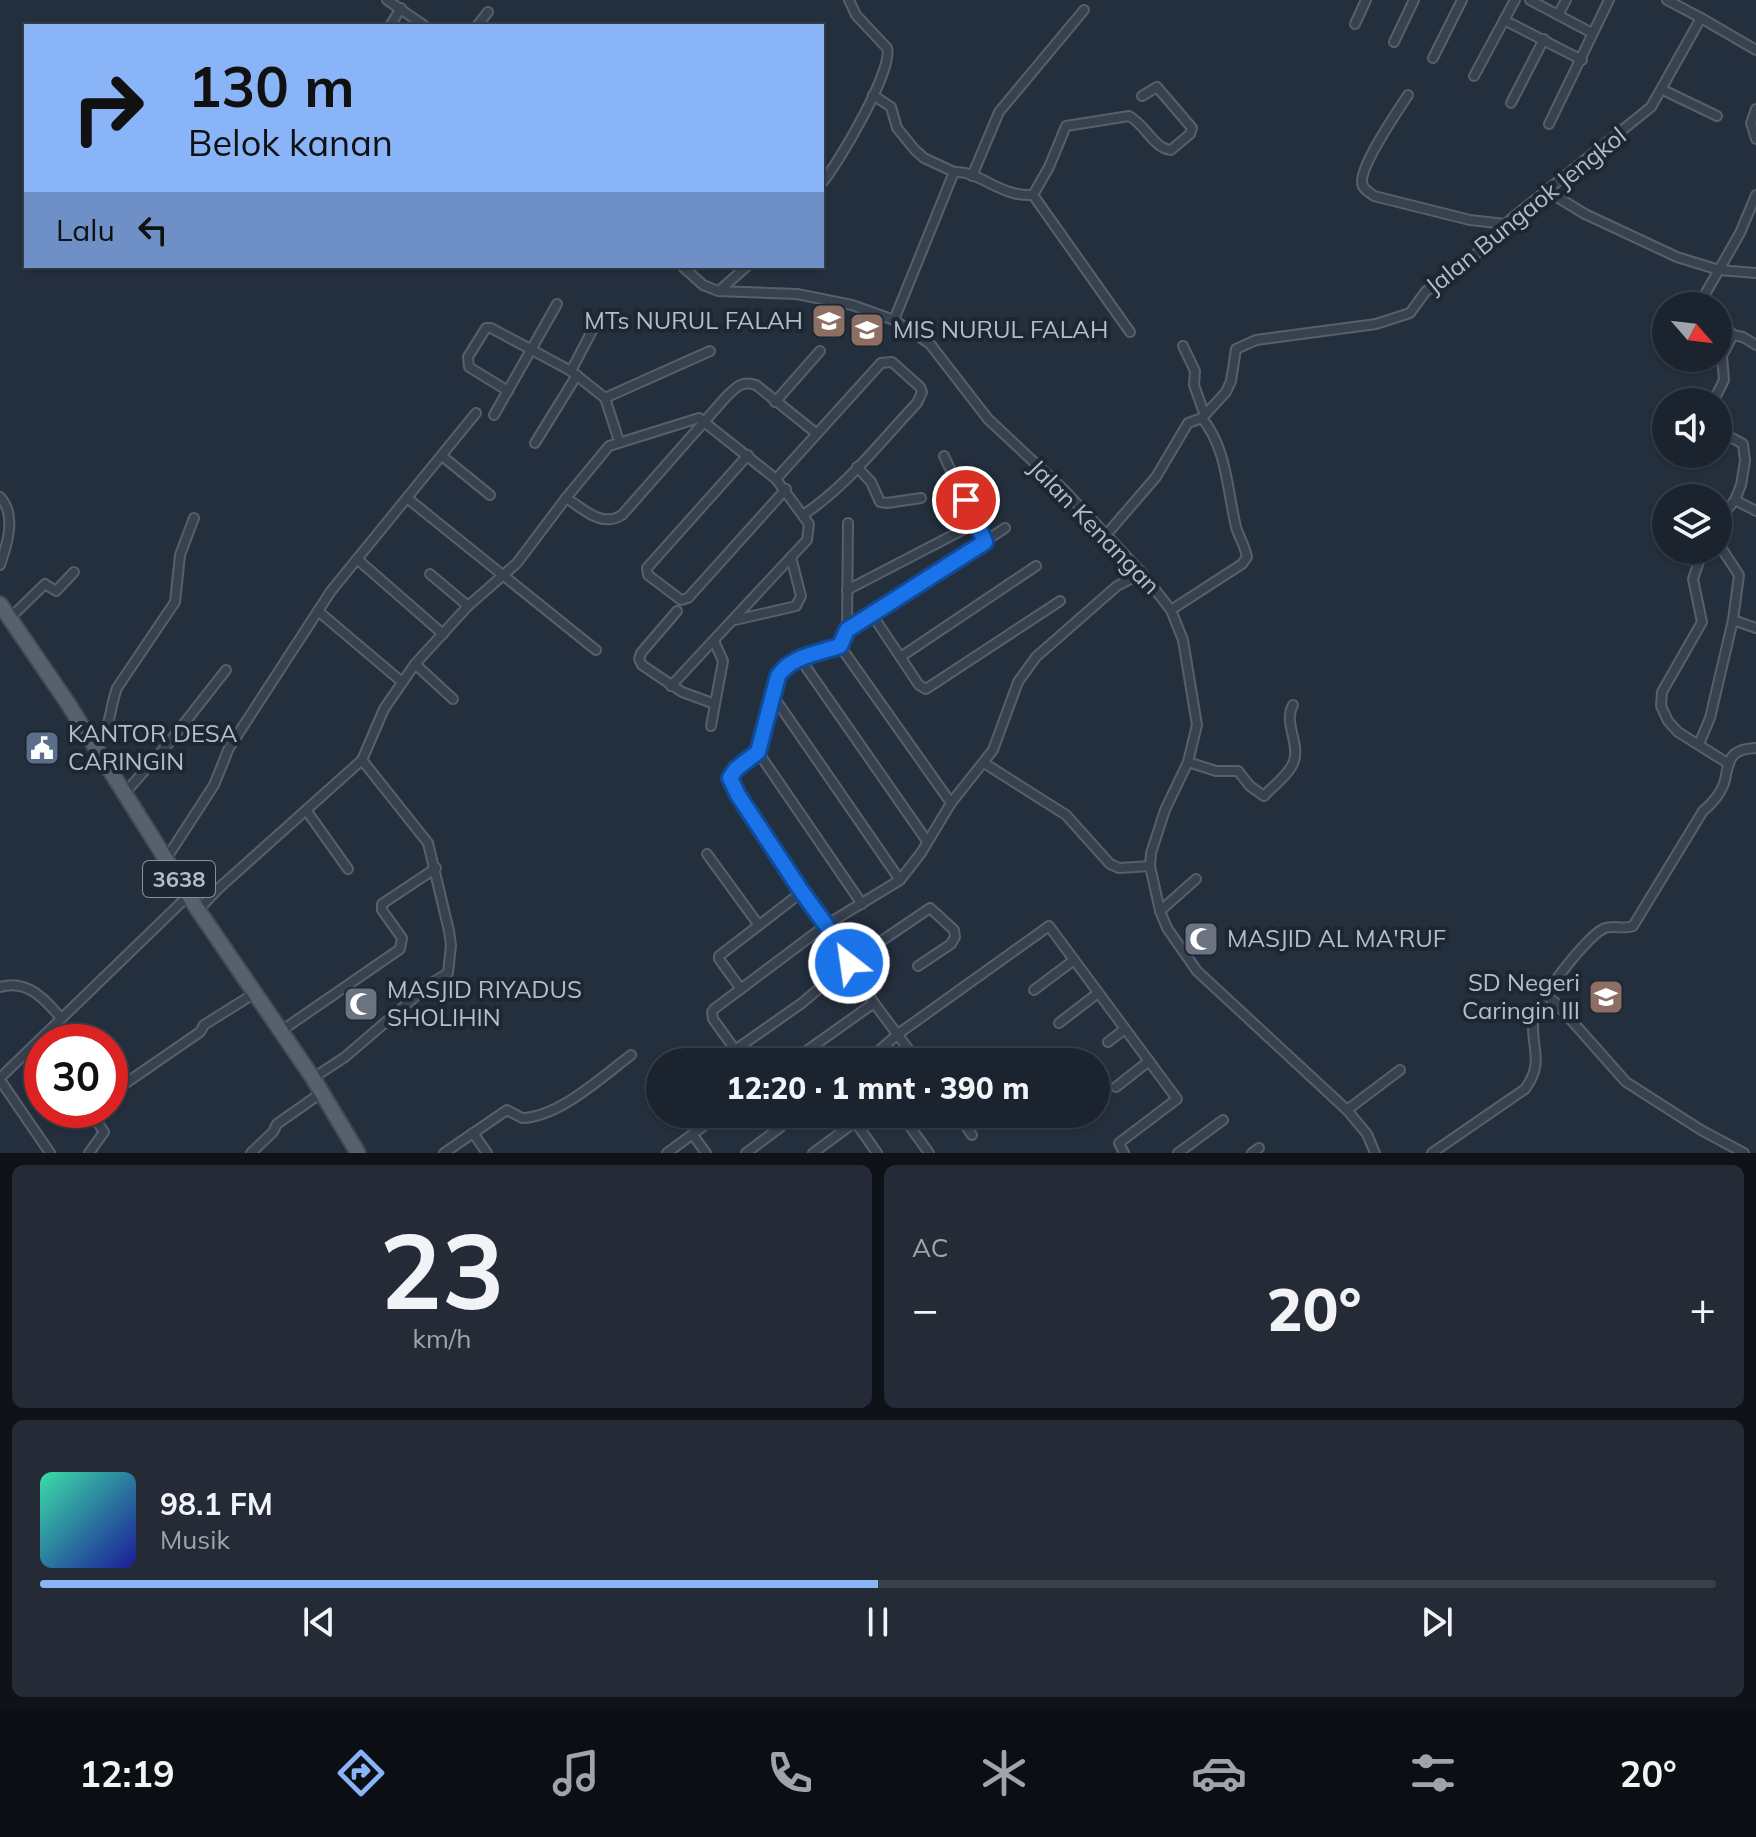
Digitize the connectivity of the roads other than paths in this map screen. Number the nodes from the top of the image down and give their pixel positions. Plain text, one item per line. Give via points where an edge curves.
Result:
1 (387, 0) edge
2 (849, 0) edge
3 (1366, 0) edge
4 (1414, 0) edge
5 (1462, 0) edge
6 (1530, 0) edge
7 (1566, 0) edge
8 (1609, 0) edge
9 (1667, 0) edge
10 (1512, 1) edge
11 (401, 8) junction
12 (1084, 10) dead end
13 (488, 12) dead end
14 (1558, 15) junction
15 (1701, 18) junction
16 (1504, 20) junction
17 (391, 24) edge
18 (422, 24) edge
19 (479, 24) edge
20 (1355, 24) dead end
21 (1592, 33) junction
22 (1544, 39) junction
23 (1394, 42) dead end
24 (1756, 50) edge
25 (1433, 58) dead end
26 (1582, 60) junction
27 (1474, 76) dead end
28 (1663, 90) junction
29 (873, 95) junction
30 (1408, 95) dead end
31 (1142, 96) dead end
32 (1511, 103) dead end
33 (1756, 109) edge
34 (1717, 116) dead end
35 (1549, 124) dead end
36 (1756, 139) edge
37 (954, 172) junction
38 (972, 176) junction
39 (824, 180) edge
40 (1547, 191) junction
41 (1033, 195) junction
42 (1756, 195) edge
43 (1505, 224) junction
44 (684, 268) edge
45 (745, 268) edge
46 (1719, 270) junction
47 (1756, 273) edge
48 (718, 291) junction
49 (1706, 292) edge
50 (557, 304) dead end
51 (894, 320) junction
52 (595, 325) dead end
53 (1130, 332) dead end
54 (1733, 335) joint
55 (1756, 345) edge
56 (1183, 346) dead end
57 (533, 349) junction
58 (710, 351) dead end
59 (820, 351) dead end
60 (574, 373) junction
61 (1720, 388) edge
62 (508, 391) junction
63 (605, 398) junction
64 (775, 402) junction
65 (476, 413) dead end
66 (494, 415) dead end
67 (1203, 415) junction
68 (705, 422) junction
69 (816, 433) junction
70 (1732, 437) edge
71 (619, 441) junction
72 (535, 443) dead end
73 (748, 455) junction
74 (442, 456) junction
75 (944, 456) dead end
76 (857, 467) junction
77 (776, 479) junction
78 (786, 489) junction
79 (490, 495) dead end
80 (0, 497) edge
81 (407, 498) junction
82 (566, 498) junction
83 (921, 498) dead end
84 (1735, 500) junction
85 (1732, 504) edge
86 (1756, 511) edge
87 (803, 515) junction
88 (194, 518) dead end
89 (978, 522) junction
90 (848, 523) dead end
91 (1005, 528) dead end
92 (1106, 535) junction
93 (985, 542) junction
94 (791, 557) junction
95 (357, 559) junction
96 (1698, 564) edge
97 (1732, 564) edge
98 (0, 565) edge
99 (1036, 566) dead end
100 (74, 572) dead end
101 (1142, 573) junction
102 (430, 574) dead end
103 (502, 576) junction
104 (847, 590) junction
105 (1060, 601) dead end
106 (0, 604) edge
107 (468, 606) junction
108 (1171, 610) junction
109 (318, 611) junction
110 (677, 611) dead end
111 (873, 616) junction
112 (9, 619) junction
113 (735, 620) junction
114 (1733, 620) junction
115 (1756, 628) edge
116 (847, 630) junction
117 (443, 634) junction
118 (714, 641) junction
119 (840, 646) junction
120 (596, 650) dead end
121 (902, 656) junction
122 (801, 660) junction
123 (415, 664) junction
124 (226, 670) dead end
125 (402, 682) junction
126 (671, 686) junction
127 (773, 696) junction
128 (453, 699) dead end
129 (715, 704) junction
130 (1293, 705) dead end
131 (711, 726) dead end
132 (1699, 744) junction
133 (1756, 748) edge
134 (95, 749) junction
135 (758, 752) junction
136 (362, 760) junction
137 (1188, 762) junction
138 (984, 763) junction
139 (1729, 764) junction
140 (123, 795) junction
141 (951, 803) junction
142 (306, 810) junction
143 (927, 841) junction
144 (707, 854) dead end
145 (166, 859) junction
146 (1150, 866) junction
147 (436, 868) junction
148 (348, 869) dead end
149 (1196, 879) dead end
150 (900, 880) junction
151 (802, 892) junction
152 (189, 894) junction
153 (862, 904) junction
154 (198, 910) junction
155 (1160, 911) junction
156 (758, 924) junction
157 (826, 925) junction
158 (1074, 960) junction
159 (849, 963) junction
160 (918, 966) dead end
161 (1, 986) edge
162 (741, 989) junction
163 (1034, 990) dead end
164 (255, 993) junction
165 (1098, 993) junction
166 (1545, 995) junction
167 (874, 1003) junction
168 (61, 1018) junction
169 (1059, 1023) dead end
170 (1125, 1029) junction
171 (281, 1031) junction
172 (898, 1034) junction
173 (1108, 1042) dead end
174 (734, 1048) edge
175 (738, 1048) edge
176 (811, 1048) edge
177 (882, 1048) edge
178 (908, 1048) edge
179 (631, 1055) dead end
180 (1149, 1061) junction
181 (1400, 1070) dead end
182 (313, 1078) junction
183 (0, 1079) edge
184 (128, 1082) edge
185 (1116, 1087) dead end
186 (321, 1093) junction
187 (1347, 1110) junction
188 (1223, 1120) dead end
189 (101, 1128) edge
190 (702, 1128) edge
191 (781, 1128) edge
192 (849, 1128) edge
193 (860, 1128) edge
194 (911, 1128) edge
195 (967, 1128) edge
196 (473, 1133) junction
197 (693, 1135) junction
198 (972, 1135) dead end
199 (753, 1151) edge
200 (50, 1153) edge
201 (89, 1153) edge
202 (251, 1153) edge
203 (358, 1153) edge
204 (444, 1153) edge
205 (487, 1153) edge
206 (667, 1153) edge
207 (706, 1153) edge
208 (813, 1153) edge
209 (877, 1153) edge
210 (929, 1153) edge
211 (1124, 1153) edge
212 (1178, 1153) edge
213 (1375, 1153) edge
214 (1432, 1153) edge
215 (1744, 1153) edge

1 - 11 street
2 - 29 street via 889,54
3 - 20 street
4 - 23 street
5 - 25 street
6 - 14 street
7 - 14 street
8 - 21 street
9 - 15 street
10 - 16 street
11 - 17 street
11 - 18 street
12 - 38 street via 999,112
13 - 19 street
14 - 21 street
15 - 24 street
15 - 28 street, Jalan Bungaok Jengkol
16 - 22 street
16 - 27 street
21 - 26 street
22 - 26 street
22 - 32 street
26 - 35 street
28 - 34 street
28 - 40 street, Jalan Bungaok Jengkol via 1651,107
29 - 37 street via 891,107 897,128 915,150
29 - 39 street via 854,136
30 - 43 street via 1364,172 1364,188 1374,196
31 - 41 street via 1153,88 1161,90 1192,128 1190,134 1167,150 1132,117 1068,125
33 - 36 street via 1751,123
37 - 38 street
37 - 51 street
38 - 41 street via 1011,195
40 - 43 street, Jalan Bungaok Jengkol
40 - 46 street via 1677,257
41 - 53 street
42 - 46 street
43 - 67 street, Jalan Bungaok Jengkol via 1456,274 1426,291 1410,313 1376,324 1244,343 1236,349 1226,392
44 - 48 street
45 - 48 street
46 - 47 street
46 - 49 street
48 - 51 street, Jalan Kenangan via 797,294
50 - 57 street
51 - 92 street, Jalan Kenangan via 930,344 988,419
52 - 60 street
54 - 55 street
54 - 61 street via 1722,356
56 - 67 street via 1195,371
57 - 60 street
57 - 62 street
57 - 62 street via 491,328 481,332 468,357 469,367
58 - 63 street
59 - 64 street
60 - 63 street
60 - 72 street
62 - 66 street
63 - 71 street
64 - 68 street via 756,385 742,384
64 - 69 street
65 - 74 street
67 - 92 street, Jalan Bungaok Jengkol via 1188,423 1156,477
67 - 108 street via 1223,461 1247,557
68 - 71 street via 699,418
68 - 73 street
68 - 82 street via 615,519 600,520
69 - 76 street via 881,363 892,362 920,387 921,398
69 - 77 street
70 - 84 street via 1745,448
71 - 82 street via 603,452
73 - 77 street
73 - 78 street via 665,546 647,568 648,575 681,600 688,598
74 - 79 street
74 - 81 street
75 - 89 street
76 - 83 street via 880,502
76 - 87 street via 828,499
77 - 78 street
78 - 87 street
80 - 98 street via 9,525
81 - 95 street
81 - 103 street
82 - 103 street
84 - 85 street
84 - 86 street
87 - 94 street via 809,535
88 - 134 street via 180,555 175,602 117,688 109,725
89 - 93 street
89 - 104 street
90 - 104 street
91 - 93 street
92 - 101 street, Jalan Kenangan
93 - 111 street
94 - 113 street
94 - 113 street via 801,596 796,606
95 - 109 street
95 - 117 street
96 - 132 street via 1694,596 1702,622 1662,692 1661,706 1678,732
97 - 114 street via 1739,575
99 - 121 street
100 - 112 street via 56,591 45,584
101 - 108 street, Jalan Kenangan
101 - 138 street via 1117,586 1036,657 1018,682 1003,731
102 - 107 street
103 - 107 street
103 - 120 street
104 - 116 street
105 - 121 street via 930,688 919,685
106 - 112 main road, 3638
107 - 117 street
108 - 137 street, Jalan Kenangan via 1183,640 1196,707
109 - 125 street
109 - 145 street via 229,748 214,785
110 - 126 street via 639,659
111 - 116 street
111 - 121 street
112 - 134 main road, 3638
113 - 118 street
114 - 115 street
114 - 132 street
116 - 119 street
117 - 123 street
118 - 126 street
118 - 129 street via 723,661
119 - 122 street
119 - 141 street
122 - 127 street via 784,667
122 - 143 street
123 - 125 street
123 - 128 street
124 - 140 street
125 - 136 street
126 - 129 street
127 - 135 street
127 - 150 street
129 - 131 street
130 - 137 street via 1293,764 1264,796 1238,771
132 - 139 street
133 - 139 street via 1735,752
134 - 140 main road, 3638
135 - 151 street via 730,778
135 - 153 street
136 - 142 street
136 - 147 street via 428,843
137 - 146 street, Jalan Kenangan via 1165,810
138 - 141 street
138 - 146 street via 1066,815 1110,864
139 - 166 street via 1712,805 1703,811 1633,926 1608,927 1594,934
140 - 145 main road, 3638
141 - 143 street
142 - 148 street
142 - 154 street
143 - 150 street
144 - 156 street
145 - 152 main road, 3638
146 - 155 street, Jalan Kenangan
147 - 171 street via 382,904 402,938 400,949
147 - 182 street via 451,945 448,973
149 - 155 street
150 - 153 street
151 - 156 street
151 - 157 street
152 - 154 main road, 3638
152 - 168 street
153 - 157 street
154 - 164 main road, 3638
155 - 187 street, Jalan Kenangan via 1197,971
156 - 162 street via 718,958
157 - 159 street
157 - 162 street
158 - 163 street
158 - 165 street
158 - 172 street via 1049,926
159 - 160 street via 930,908 955,937
159 - 167 street
159 - 175 street
161 - 168 street via 37,993
162 - 174 street via 711,1016
164 - 171 main road, 3638
164 - 184 street
165 - 169 street
165 - 170 street
166 - 214 street via 1532,1024 1537,1058 1530,1081
166 - 215 street via 1626,1082
167 - 172 street
167 - 176 street
168 - 183 street
170 - 173 street
170 - 180 street
171 - 182 main road, 3638
172 - 177 street
172 - 178 street
179 - 196 street via 549,1111 522,1118 507,1110
180 - 185 street
180 - 211 street via 1177,1099 1119,1143
181 - 187 street
182 - 186 main road, 3638
183 - 200 street
186 - 202 street via 277,1124
186 - 203 main road, 3638
187 - 213 street, Jalan Kenangan
188 - 212 street
189 - 201 street via 104,1132
190 - 197 street
191 - 199 street
192 - 208 street
193 - 209 street
194 - 210 street
195 - 198 street
196 - 204 street
196 - 205 street
197 - 206 street
197 - 207 street

